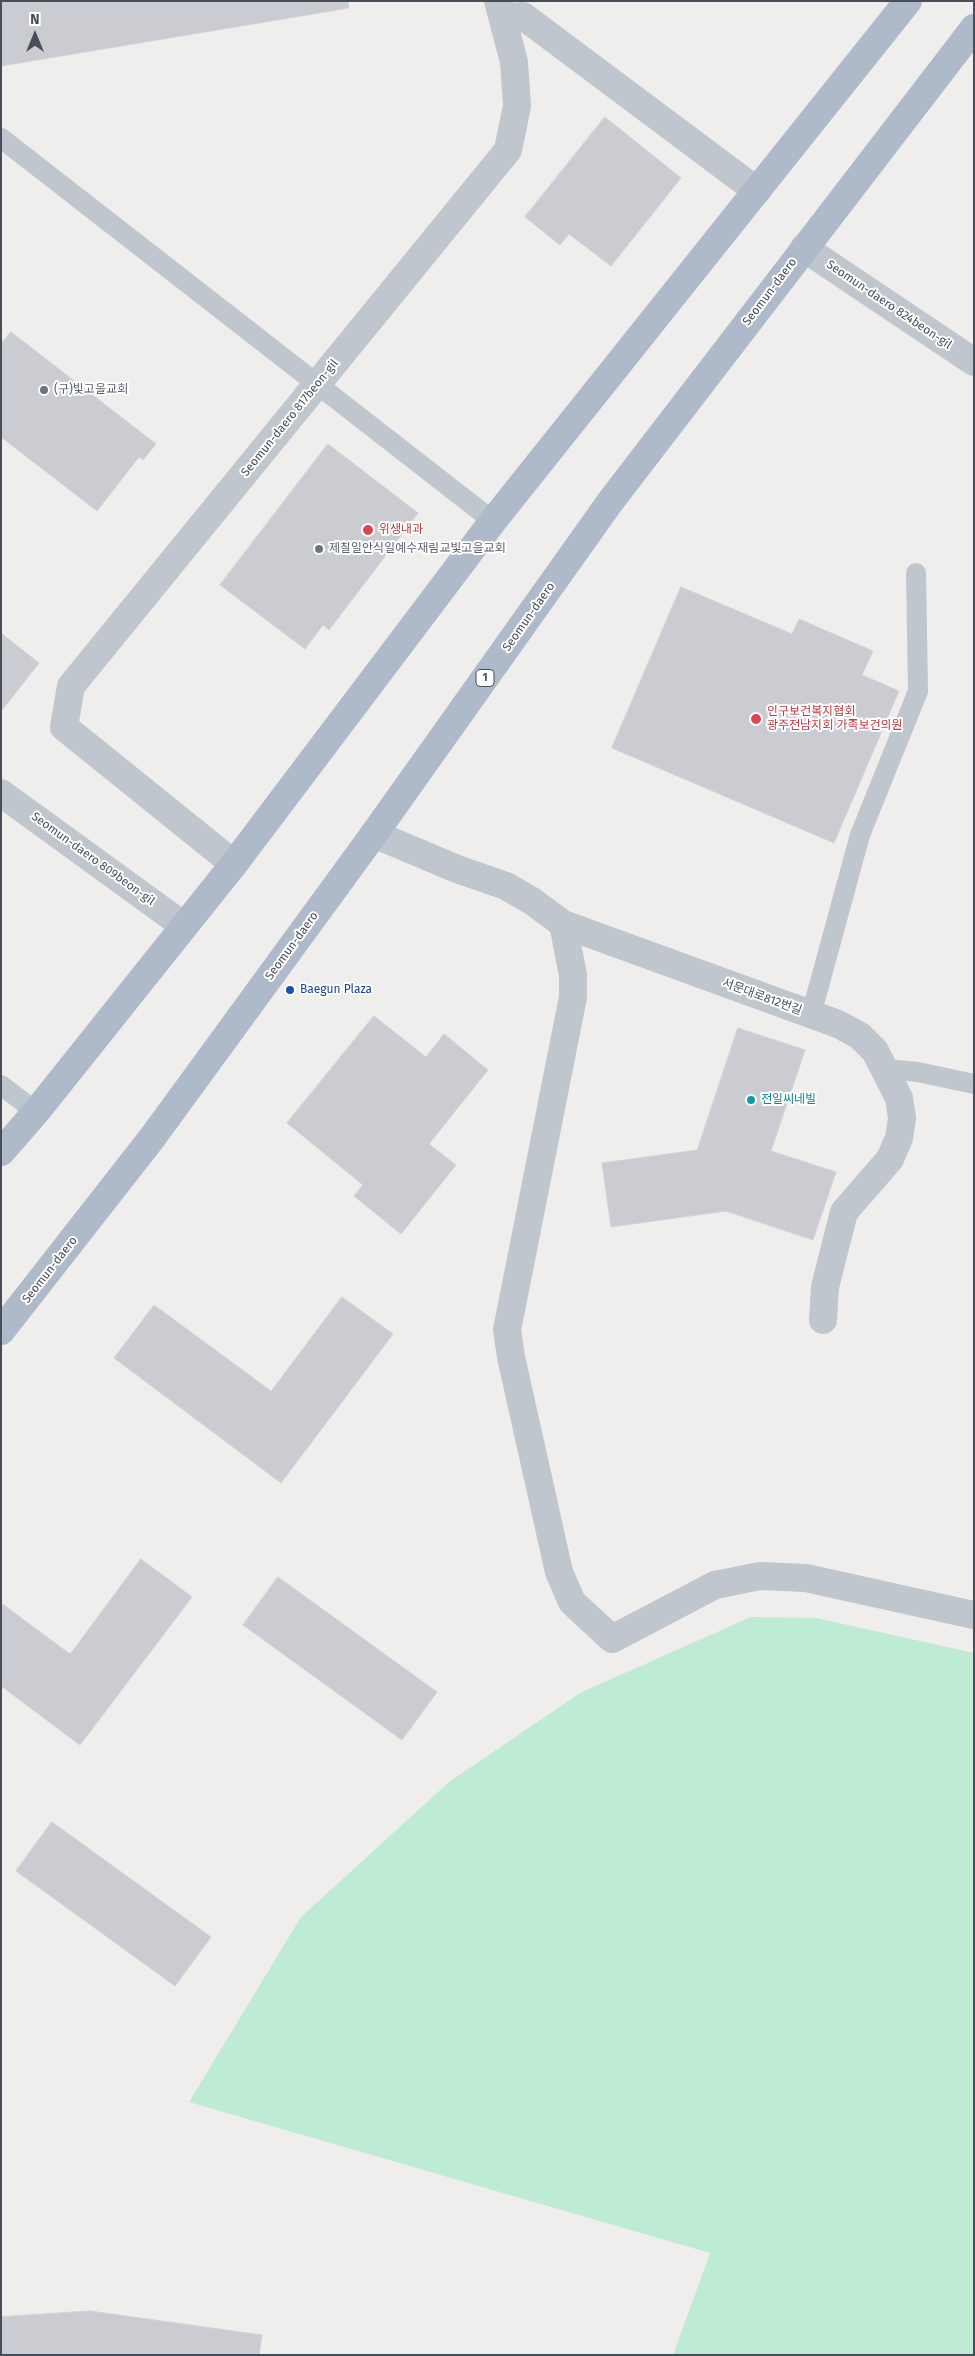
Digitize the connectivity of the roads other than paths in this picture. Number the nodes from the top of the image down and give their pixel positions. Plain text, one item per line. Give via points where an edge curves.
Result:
1 (906, 2) edge
2 (501, 10) edge
3 (974, 28) edge
4 (1, 138) edge
5 (757, 190) junction
6 (804, 248) junction
7 (974, 362) edge
8 (317, 386) junction
9 (492, 521) junction
10 (916, 573) dead end
11 (1, 793) edge
12 (374, 834) junction
13 (234, 864) junction
14 (563, 924) junction
15 (184, 926) junction
16 (811, 1015) junction
17 (885, 1069) junction
18 (974, 1084) edge
19 (1, 1085) edge
20 (36, 1112) junction
21 (1, 1152) edge
22 (823, 1320) dead end
23 (1, 1331) edge
24 (974, 1615) edge

1 - 5 main road
2 - 5 street via 523,16
2 - 8 street, Seomun-daero 817beon-gil via 514,62 517,106 508,150
3 - 6 main road, Seomun-daero / 1
4 - 8 lane
5 - 9 main road
6 - 7 street, Seomun-daero 824beon-gil
6 - 12 main road, Seomun-daero / 1 via 604,510
8 - 9 lane
8 - 13 street, Seomun-daero 817beon-gil via 71,686 64,727
9 - 13 main road
10 - 16 lane via 918,691 860,835
11 - 15 street, Seomun-daero 809beon-gil
12 - 14 street, 서문대로812번길 via 506,886
12 - 23 main road, Seomun-daero / 1 via 152,1138
13 - 15 main road
14 - 16 street, 서문대로812번길
14 - 24 street via 573,974 573,997 508,1330 511,1357 559,1572 572,1602 612,1639 715,1585 760,1576 806,1578
15 - 20 main road
16 - 17 street, 서문대로812번길 via 860,1036 875,1051
17 - 18 lane via 918,1072
17 - 22 street, 서문대로812번길 via 899,1098 902,1118 899,1138 890,1159 844,1212 824,1287
19 - 20 lane
20 - 21 main road

